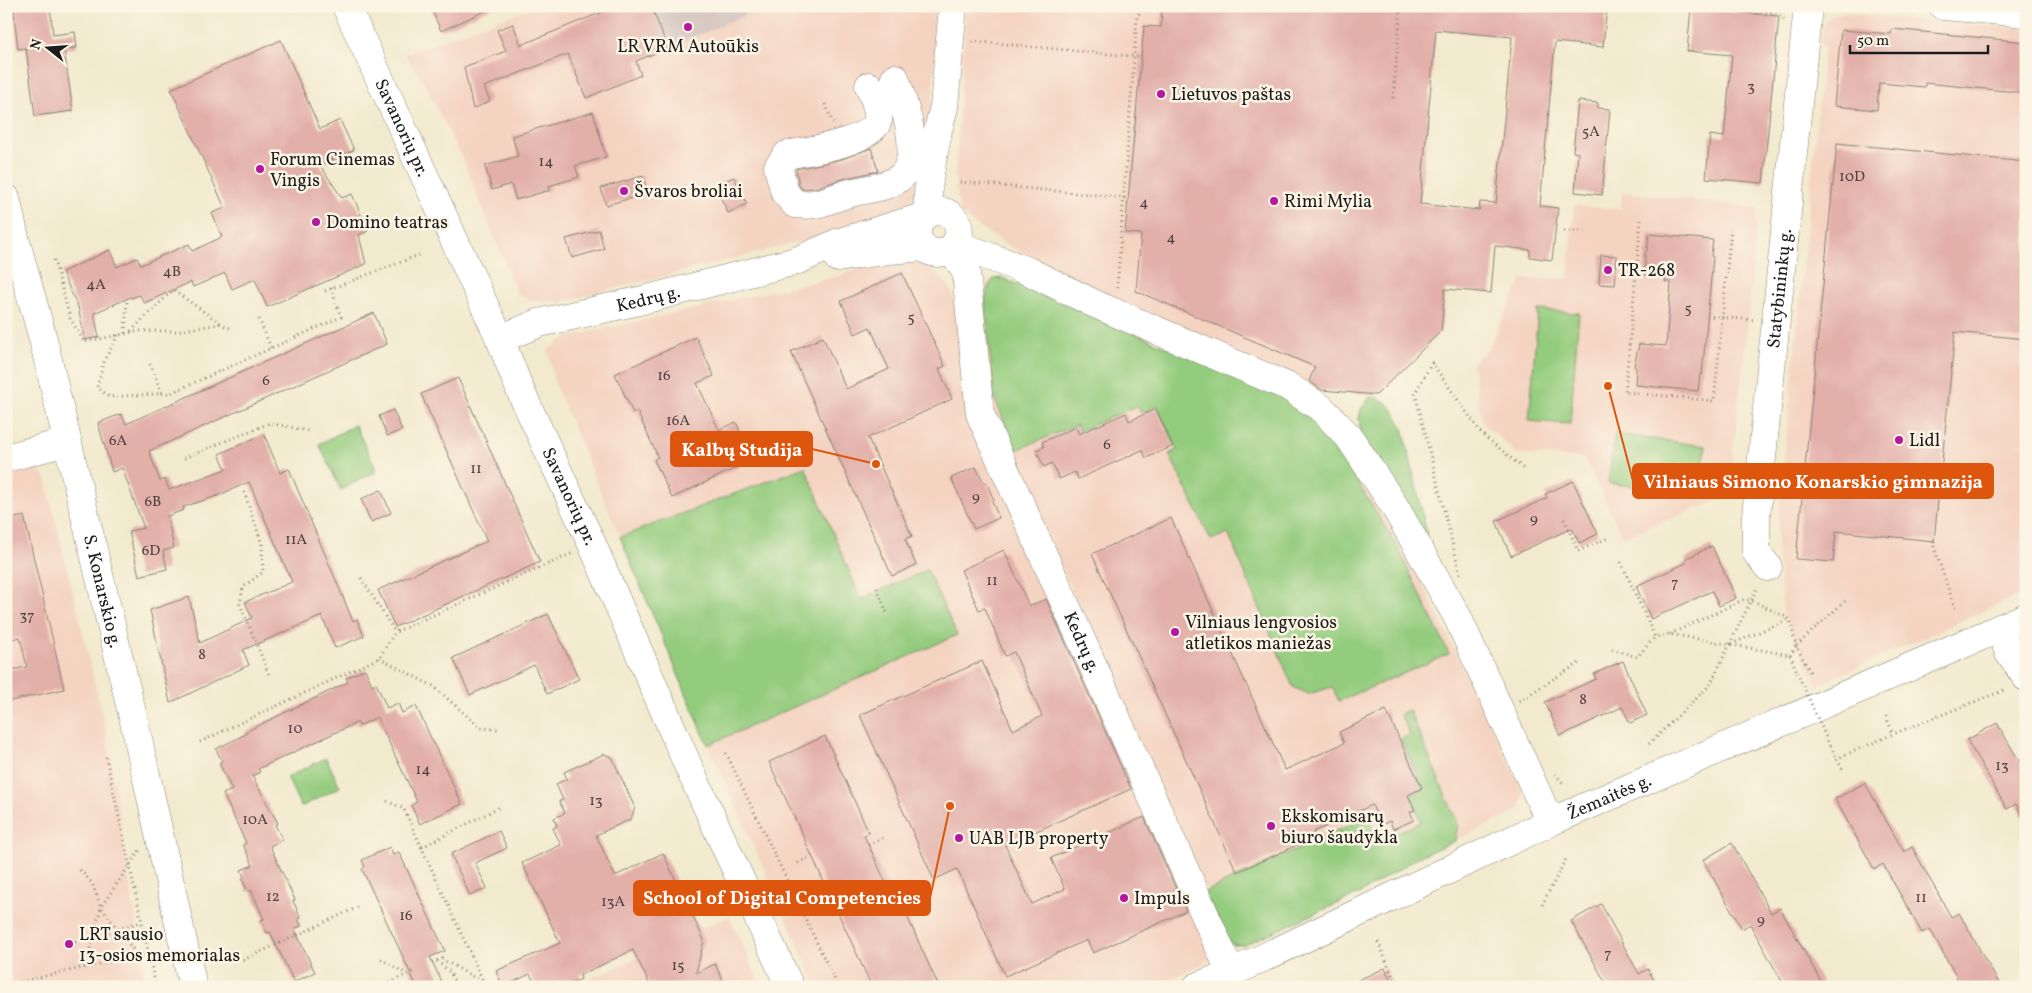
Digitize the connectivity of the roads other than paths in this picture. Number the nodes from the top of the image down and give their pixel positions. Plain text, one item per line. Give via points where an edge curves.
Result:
1 (346, 6) edge
2 (953, 6) edge
3 (1808, 6) edge
4 (1943, 6) edge
5 (2026, 14) edge
6 (895, 78) dead end
7 (869, 86) dead end
8 (944, 107) junction
9 (6, 198) edge
10 (925, 216) junction
11 (945, 239) junction
12 (796, 261) junction
13 (1028, 272) junction
14 (970, 303) junction
15 (500, 339) junction
16 (66, 442) junction
17 (6, 458) edge
18 (1768, 567) road end
19 (2026, 617) edge
20 (2000, 628) junction
21 (2026, 677) edge
22 (1550, 822) junction
23 (1231, 973) junction
24 (193, 987) edge
25 (790, 987) edge
26 (1197, 987) edge

1 - 15 street, Savanorių pr.
2 - 8 street
3 - 18 street, Statybininkų g. via 1756,516 1756,552
4 - 5 street
6 - 7 street via 911,140 909,162 901,176 896,181 812,206 795,204 785,193 778,167 781,160 787,155 862,136 874,128 878,119 877,108
8 - 10 street
8 - 11 street
9 - 16 street, S. Konarskio g.
10 - 11 street via 918,225 917,234
10 - 12 street, Kedrų g. via 837,243
11 - 12 street, Kedrų g. via 844,258
11 - 13 street
11 - 14 street, Kedrų g. via 966,272
12 - 15 street, Kedrų g. via 539,323
13 - 14 street, Kedrų g. via 989,273 978,282
13 - 22 street via 1289,387 1321,408 1349,437 1395,507 1458,618
14 - 23 street, Kedrų g. via 980,414
15 - 25 street, Savanorių pr. via 690,770
16 - 17 street
16 - 24 street, S. Konarskio g.
19 - 20 street, Žemaitės g.
20 - 21 street via 2010,653
20 - 22 street, Žemaitės g.
22 - 23 street, Žemaitės g.
23 - 26 street, Žemaitės g.

